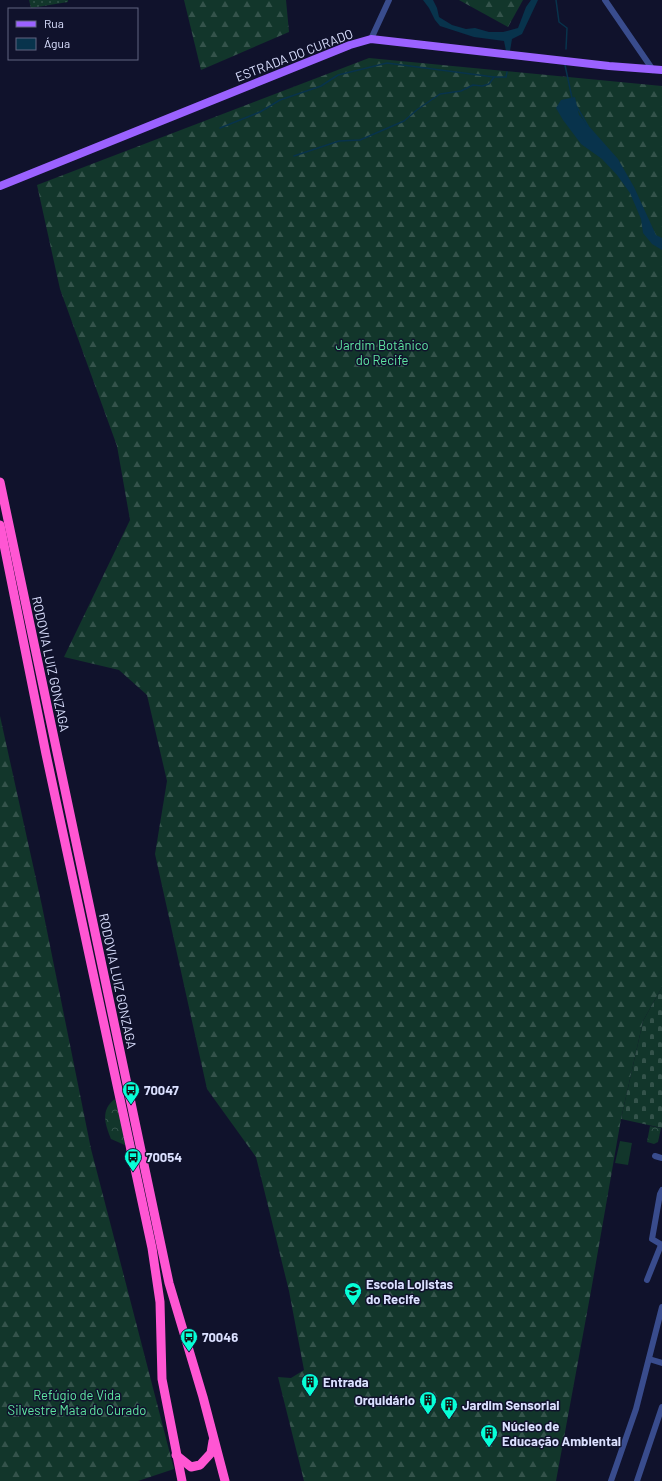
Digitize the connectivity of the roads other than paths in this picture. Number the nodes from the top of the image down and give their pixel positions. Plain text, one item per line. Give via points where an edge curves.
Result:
1 (381, 0) edge
2 (605, 0) edge
3 (388, 2) edge
4 (371, 39) junction
5 (653, 70) junction
6 (662, 70) edge
7 (0, 186) edge
8 (0, 482) edge
9 (0, 525) edge
10 (655, 1156) dead end
11 (662, 1158) edge
12 (661, 1191) edge
13 (655, 1220) junction
14 (662, 1223) edge
15 (662, 1245) edge
16 (647, 1280) dead end
17 (662, 1307) edge
18 (649, 1359) junction
19 (662, 1363) edge
20 (662, 1407) edge
21 (214, 1438) junction
22 (176, 1455) junction
23 (182, 1481) edge
24 (225, 1481) edge
25 (611, 1481) edge
26 (637, 1481) edge

1 - 3 street
2 - 5 street
3 - 4 street
4 - 5 main road, ESTRADA DO CURADO
4 - 7 main road, ESTRADA DO CURADO via 350,45
5 - 6 main road, ESTRADA DO CURADO
8 - 21 highway, RODOVIA LUIZ GONZAGA via 169,1283
9 - 22 highway, RODOVIA LUIZ GONZAGA via 46,754 152,1248 160,1302 162,1379
10 - 11 street
12 - 13 street
13 - 14 street
13 - 15 street via 652,1238
15 - 16 street
17 - 18 street
18 - 19 street
18 - 25 street via 636,1409
20 - 26 street
21 - 22 highway via 211,1453 200,1465 191,1466
21 - 24 highway, RODOVIA LUIZ GONZAGA
22 - 23 highway, RODOVIA LUIZ GONZAGA

